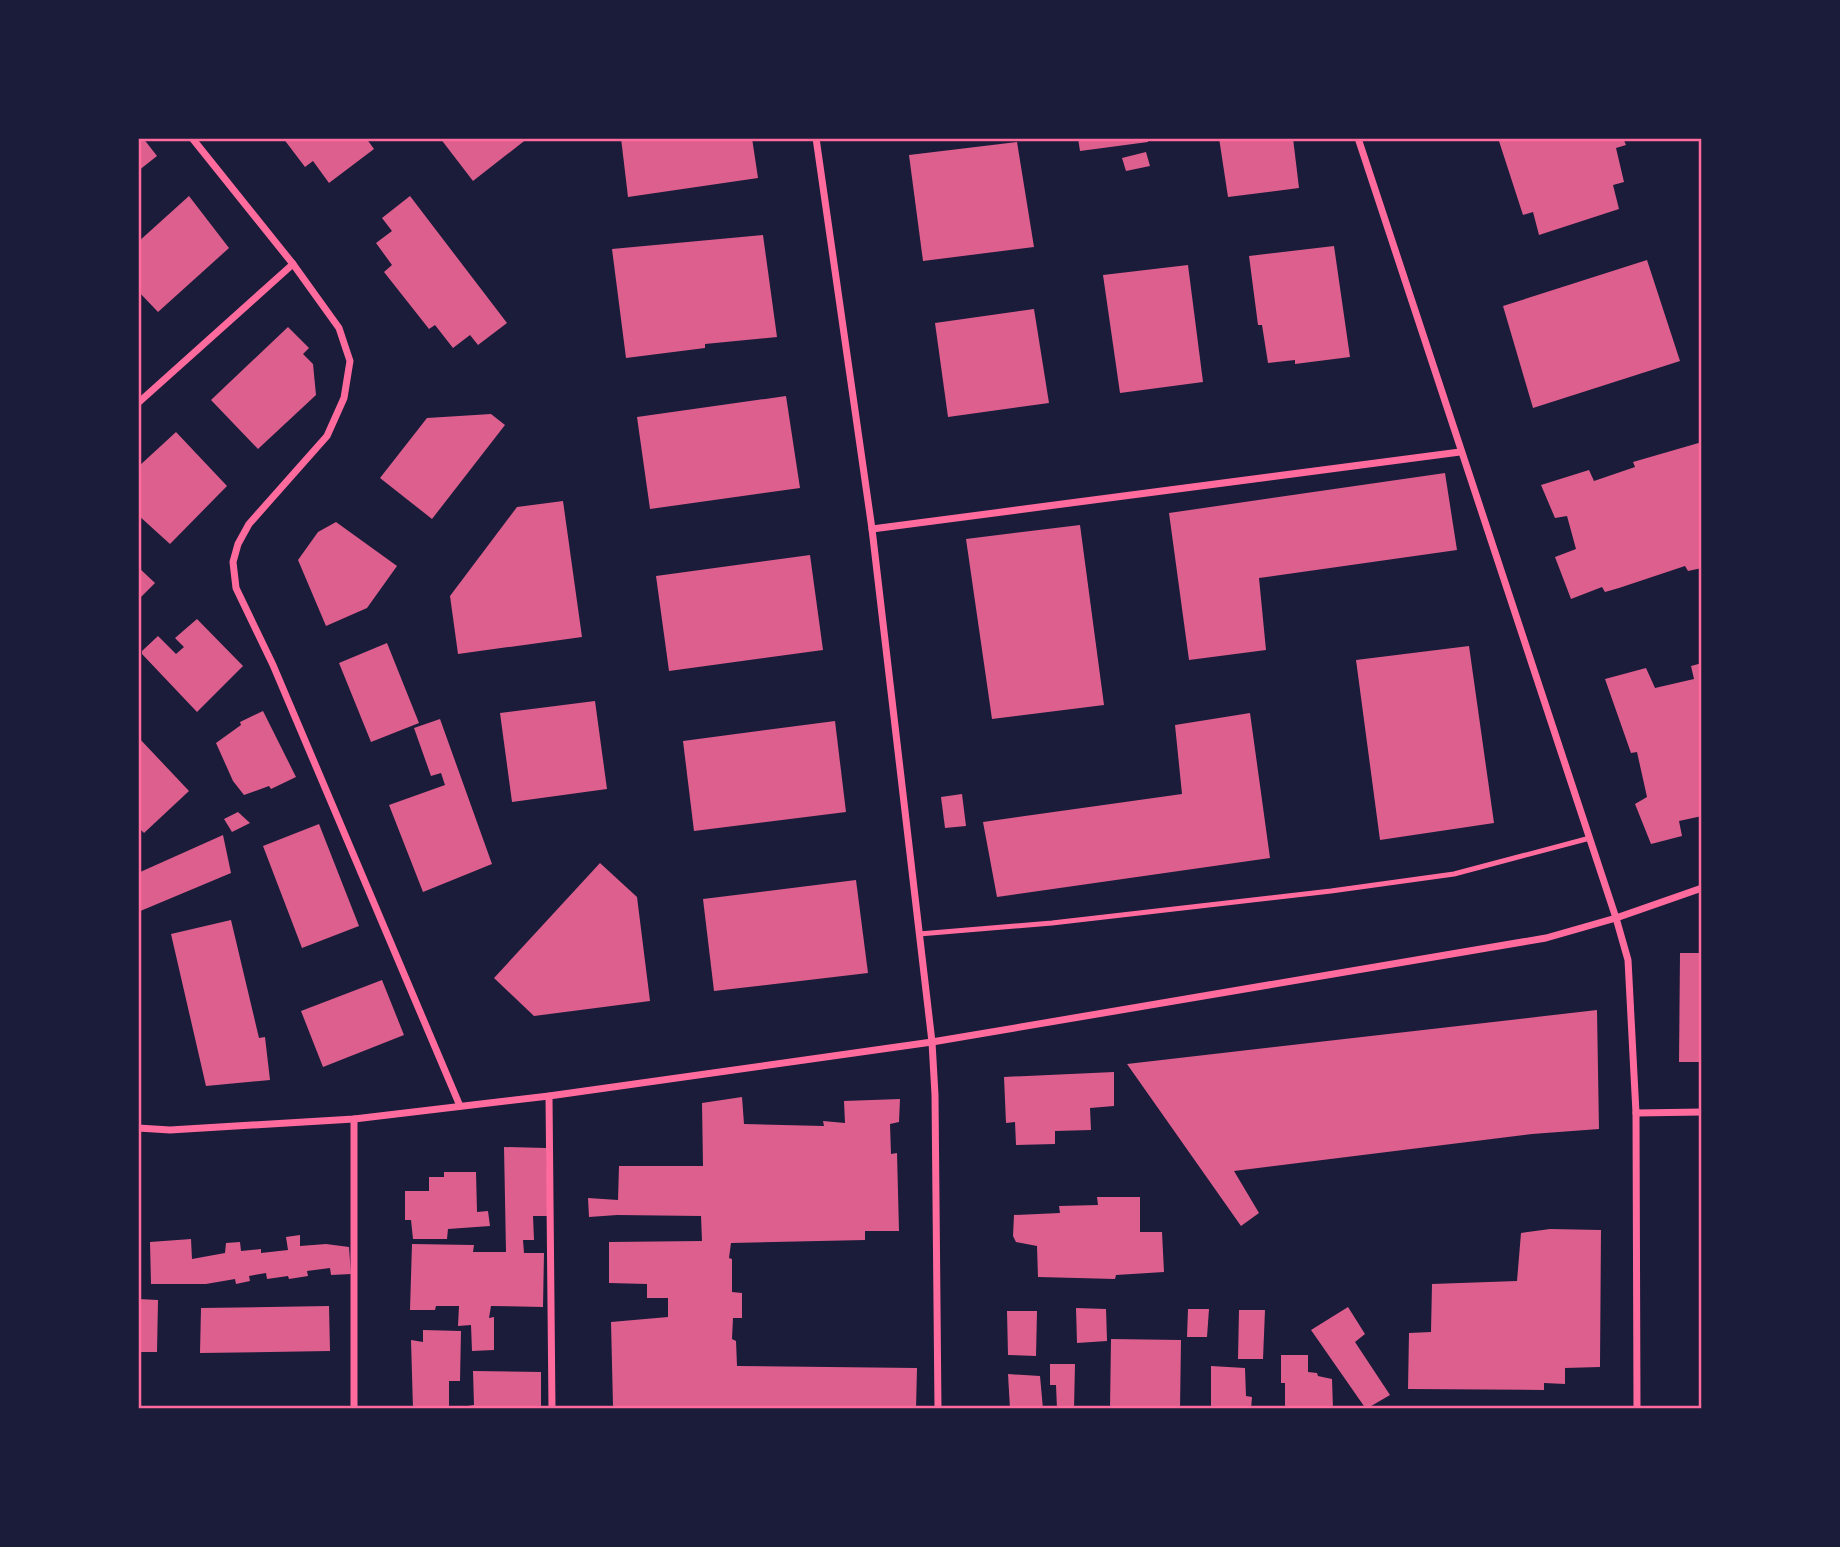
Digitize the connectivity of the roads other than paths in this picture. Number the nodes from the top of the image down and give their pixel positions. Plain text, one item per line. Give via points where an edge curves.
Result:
1 (192, 138) edge
2 (816, 138) edge
3 (1358, 138) edge
4 (293, 264) junction
5 (138, 403) edge
6 (1460, 452) junction
7 (872, 529) junction
8 (1590, 838) junction
9 (1702, 888) edge
10 (1616, 918) junction
11 (919, 934) junction
12 (932, 1042) junction
13 (549, 1096) junction
14 (460, 1106) junction
15 (1702, 1112) edge
16 (1636, 1113) junction
17 (354, 1119) junction
18 (138, 1128) edge
19 (354, 1409) edge
20 (552, 1409) edge
21 (938, 1409) edge
22 (1637, 1409) edge

1 - 4 street
2 - 7 street
3 - 6 street
4 - 5 street
4 - 14 street via 339,328 350,361 344,398 327,436 249,524 233,562 236,588
6 - 7 street
6 - 8 street
7 - 11 street
8 - 10 street
8 - 11 lane via 1454,874 1052,923
9 - 10 street
10 - 12 street via 1546,938
10 - 16 street via 1628,960
11 - 12 street
12 - 13 street
12 - 21 street
13 - 14 street
13 - 20 street
14 - 17 street
15 - 16 street
16 - 22 street
17 - 18 street
17 - 19 street

